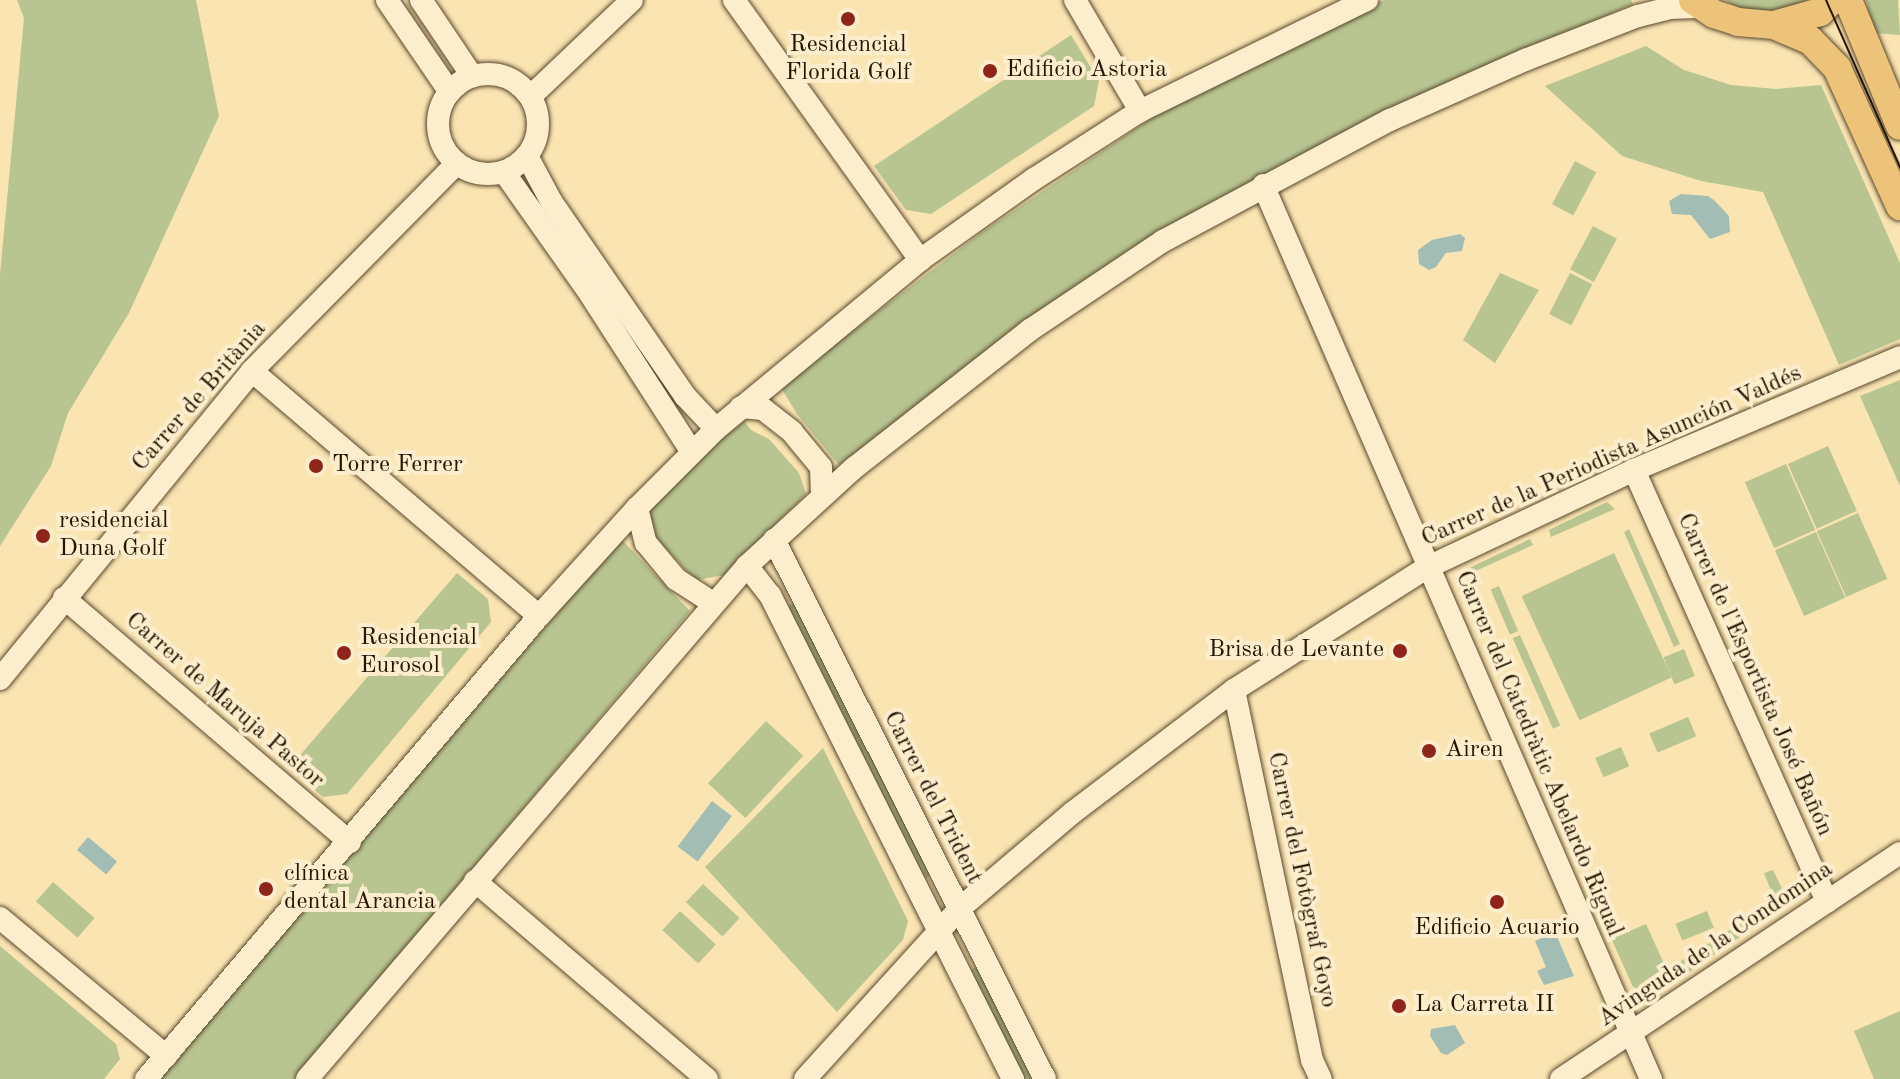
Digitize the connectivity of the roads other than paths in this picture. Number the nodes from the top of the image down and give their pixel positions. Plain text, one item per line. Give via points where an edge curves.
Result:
1 (387, 0) edge
2 (421, 0) edge
3 (632, 0) edge
4 (734, 0) edge
5 (1075, 0) edge
6 (1367, 0) edge
7 (1832, 0) edge
8 (1848, 0) edge
9 (1698, 4) edge
10 (1774, 25) junction
11 (472, 76) junction
12 (449, 91) junction
13 (531, 96) junction
14 (1140, 111) junction
15 (1900, 126) edge
16 (527, 156) junction
17 (456, 164) junction
18 (504, 172) junction
19 (1263, 185) junction
20 (1900, 206) edge
21 (920, 260) junction
22 (1900, 357) edge
23 (252, 371) junction
24 (741, 407) junction
25 (716, 429) junction
26 (692, 452) junction
27 (1634, 470) junction
28 (822, 495) junction
29 (637, 508) junction
30 (774, 540) junction
31 (747, 566) junction
32 (1428, 567) junction
33 (64, 598) junction
34 (713, 603) junction
35 (539, 616) junction
36 (0, 679) edge
37 (1234, 690) junction
38 (350, 842) junction
39 (1900, 853) edge
40 (475, 881) junction
41 (1827, 902) junction
42 (959, 909) junction
43 (0, 918) edge
44 (938, 929) junction
45 (1631, 1033) junction
46 (166, 1056) junction
47 (146, 1079) edge
48 (307, 1079) edge
49 (707, 1079) edge
50 (805, 1079) edge
51 (1013, 1079) edge
52 (1045, 1079) edge
53 (1321, 1079) edge
54 (1561, 1079) edge
55 (1651, 1079) edge

1 - 12 street
2 - 11 street
3 - 13 street
4 - 21 street
5 - 14 street
6 - 14 street
7 - 10 main road via 1820,12
8 - 15 main road
9 - 10 main road via 1738,22
9 - 19 street via 1638,16 1525,60
10 - 20 main road via 1810,40 1837,68
11 - 12 street
11 - 13 street via 505,76
12 - 17 street via 438,129 445,152
13 - 16 street via 539,126
14 - 21 street
16 - 18 street
16 - 25 street via 551,201 685,396
17 - 18 street via 471,172
17 - 23 street, Carrer de Britània
18 - 26 street
19 - 28 street via 1163,241 1030,330
19 - 32 street, Carrer del Catedràtic Abelardo Rigual
21 - 24 street
22 - 27 street, Carrer de la Periodista Asunción Valdés
23 - 33 street, Carrer de Britània
23 - 35 street
24 - 25 street
24 - 28 street via 763,409 792,432 821,467
25 - 26 street
26 - 29 street
27 - 32 street, Carrer de la Periodista Asunción Valdés
27 - 41 street, Carrer de l'Esportista José Bañón
28 - 30 street
29 - 34 street via 646,543 676,579
29 - 35 street
30 - 31 street
30 - 42 street, Carrer del Trident
31 - 34 street
31 - 44 street via 770,595
32 - 37 street, Carrer de la Periodista Asunción Valdés
32 - 45 street, Carrer del Catedràtic Abelardo Rigual
33 - 36 street, Carrer de Britània
33 - 38 street, Carrer de Maruja Pastor
34 - 40 street
35 - 38 street
37 - 42 street, Carrer de la Periodista Asunción Valdés via 1072,813
37 - 53 street, Carrer del Fotògraf Goyo via 1312,1060
38 - 46 street
39 - 41 street, Avinguda de la Condomina
40 - 48 street
40 - 49 street
41 - 45 street, Avinguda de la Condomina
42 - 44 street, Carrer de la Periodista Asunción Valdés
42 - 52 street, Carrer del Trident
43 - 46 street
44 - 50 street, Carrer de la Periodista Asunción Valdés
44 - 51 street
45 - 54 street, Avinguda de la Condomina
45 - 55 street, Carrer del Catedràtic Abelardo Rigual
46 - 47 street

